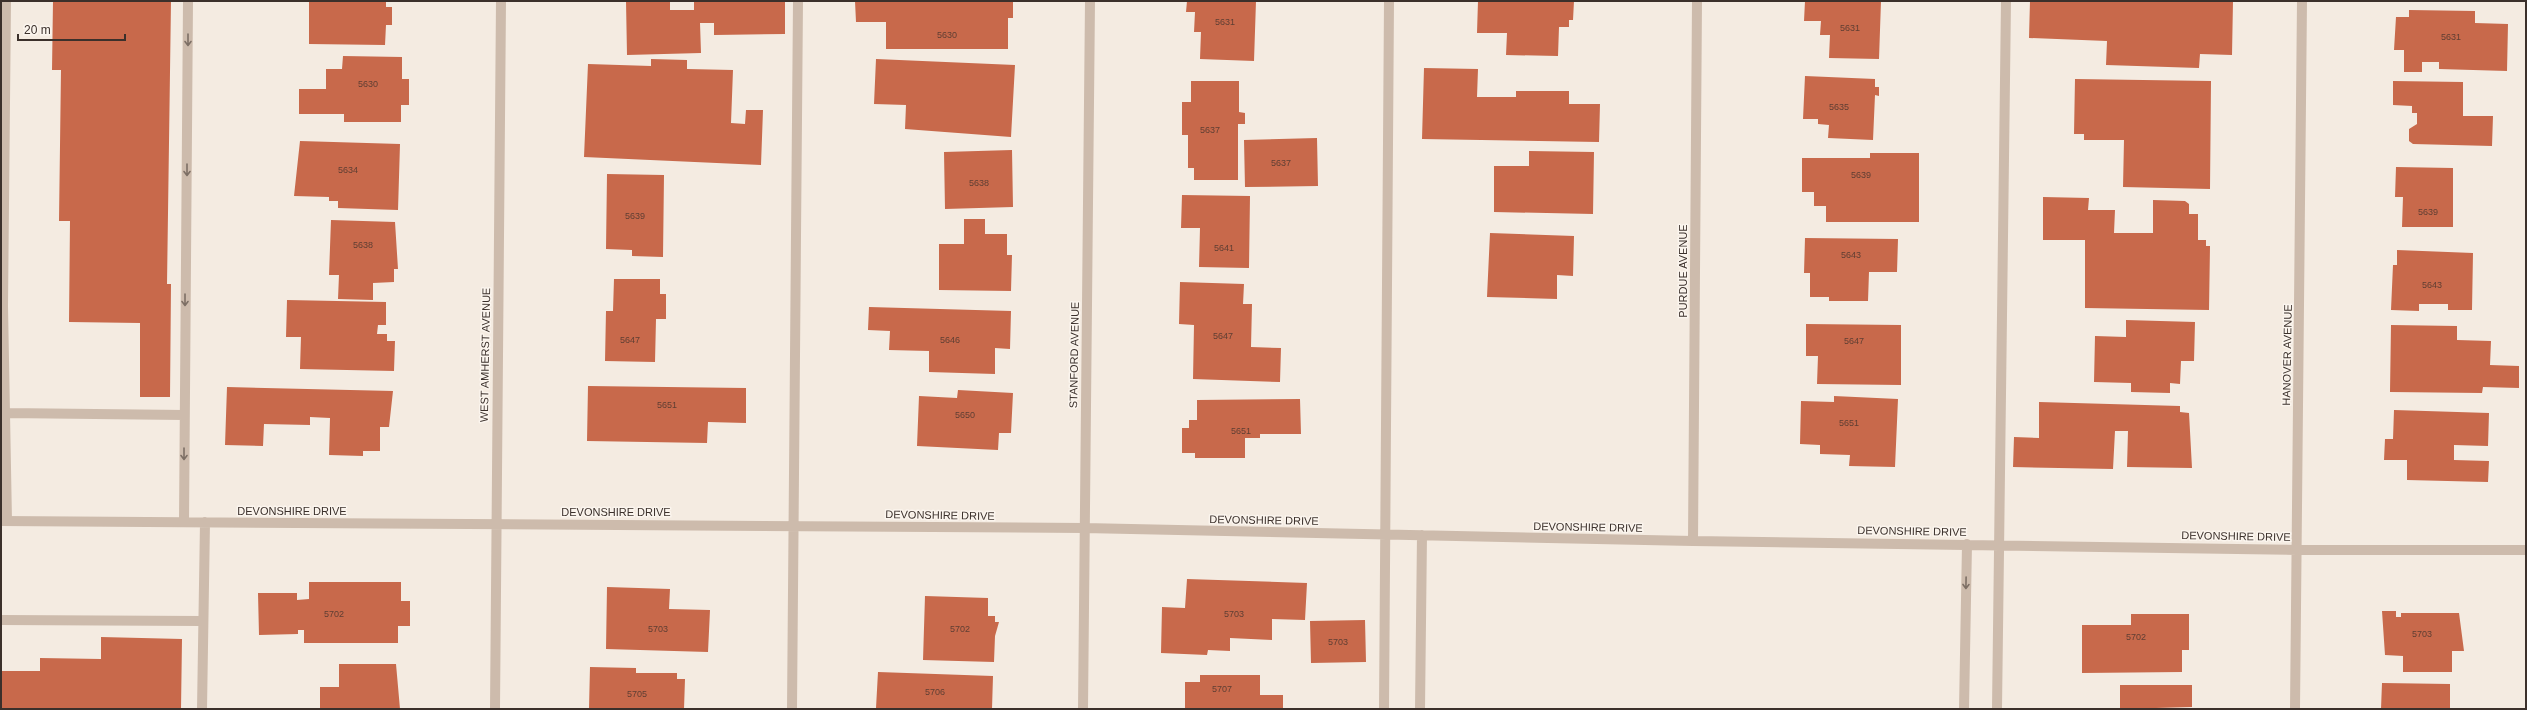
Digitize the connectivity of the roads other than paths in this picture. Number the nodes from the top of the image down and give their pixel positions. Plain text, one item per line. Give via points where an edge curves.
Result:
1 (6, 1) edge
2 (188, 1) edge
3 (501, 1) edge
4 (798, 1) edge
5 (1090, 1) edge
6 (1389, 1) edge
7 (1697, 1) edge
8 (2006, 1) edge
9 (2302, 1) edge
10 (2, 306) edge
11 (6, 413) junction
12 (184, 415) junction
13 (4, 521) edge
14 (184, 522) junction
15 (205, 522) junction
16 (496, 524) junction
17 (794, 526) junction
18 (1084, 528) junction
19 (1386, 535) junction
20 (1422, 536) junction
21 (1693, 541) junction
22 (1967, 544) junction
23 (1999, 544) junction
24 (2297, 550) junction
25 (2526, 550) edge
26 (1, 620) edge
27 (202, 621) junction
28 (202, 709) edge
29 (495, 709) edge
30 (792, 709) edge
31 (1083, 709) edge
32 (1384, 709) edge
33 (1420, 709) edge
34 (1964, 709) edge
35 (1997, 709) edge
36 (2294, 709) edge

1 - 10 street
2 -> 12 street
3 - 16 street, WEST AMHERST AVENUE
4 - 17 street
5 - 18 street, STANFORD AVENUE
6 - 19 street
7 - 21 street, PURDUE AVENUE
8 - 23 street
9 - 24 street, HANOVER AVENUE
10 - 11 street
11 - 12 street
11 - 13 street
12 -> 14 street
13 - 14 street, DEVONSHIRE DRIVE
14 - 15 street, DEVONSHIRE DRIVE
15 - 16 street, DEVONSHIRE DRIVE
15 - 27 street
16 - 17 street, DEVONSHIRE DRIVE
16 - 29 street, WEST AMHERST AVENUE
17 - 18 street, DEVONSHIRE DRIVE
17 - 30 street
18 - 19 street, DEVONSHIRE DRIVE
18 - 31 street, STANFORD AVENUE
19 - 20 street, DEVONSHIRE DRIVE
19 - 32 street
20 - 21 street, DEVONSHIRE DRIVE
20 - 33 street
21 - 22 street, DEVONSHIRE DRIVE
22 - 23 street, DEVONSHIRE DRIVE
22 -> 34 street
23 - 24 street, DEVONSHIRE DRIVE
23 - 35 street
24 - 25 street, DEVONSHIRE DRIVE
24 - 36 street, HANOVER AVENUE
26 - 27 street
27 - 28 street

